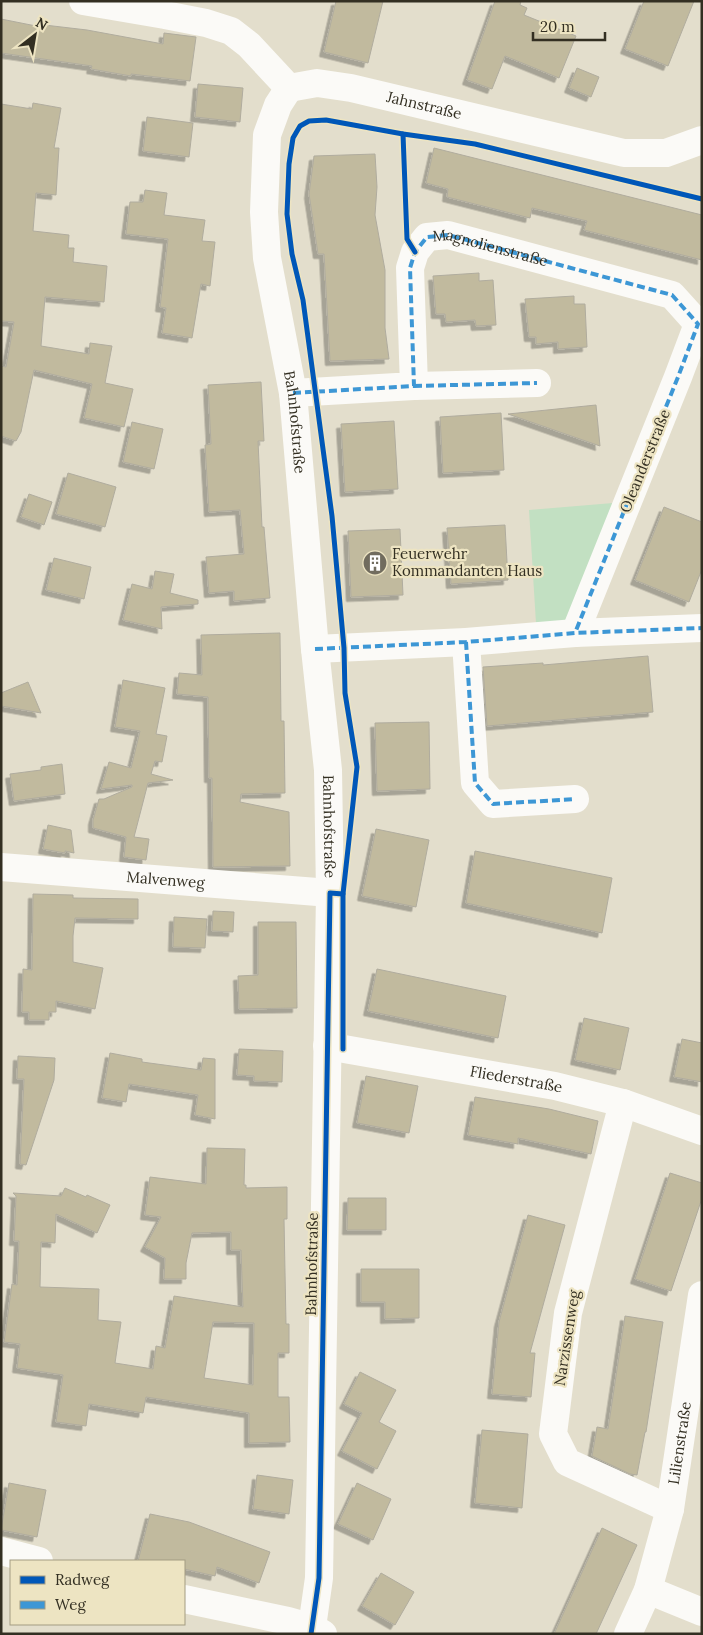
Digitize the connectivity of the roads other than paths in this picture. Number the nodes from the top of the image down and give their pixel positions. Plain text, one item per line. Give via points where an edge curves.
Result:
1 (83, 1) edge
2 (167, 8) edge
3 (289, 88) junction
4 (702, 140) edge
5 (672, 295) joint
6 (537, 383) dead end
7 (414, 386) junction
8 (293, 393) junction
9 (702, 628) edge
10 (575, 633) junction
11 (466, 642) junction
12 (314, 649) junction
13 (576, 799) dead end
14 (1, 867) edge
15 (330, 893) junction
16 (327, 1046) junction
17 (624, 1103) junction
18 (702, 1131) edge
19 (701, 1298) edge
20 (670, 1509) junction
21 (1, 1551) edge
22 (35, 1560) edge
23 (648, 1590) junction
24 (185, 1599) edge
25 (702, 1612) edge
26 (315, 1632) edge
27 (628, 1634) edge

1 - 2 street
2 - 3 street via 231,31 249,45
3 - 4 street, Jahnstraße via 316,83 351,88 624,153 666,153
3 - 8 street, Bahnhofstraße via 278,105 267,135 264,212 266,258
5 - 7 street, Magnolienstraße via 448,235 427,237 414,252 410,268
5 - 10 street, Oleanderstraße via 698,324
6 - 7 street
7 - 8 street
8 - 12 street, Bahnhofstraße
9 - 10 street
10 - 11 street
11 - 12 street
11 - 13 street via 476,783 493,804
12 - 15 street, Bahnhofstraße via 328,770
14 - 15 street, Malvenweg
15 - 16 street, Bahnhofstraße
16 - 17 street, Fliederstraße via 555,1086
16 - 26 street, Bahnhofstraße via 319,1578
17 - 18 street, Fliederstraße
17 - 20 street, Narzissenweg via 568,1313 552,1434 567,1462
19 - 20 street, Lilienstraße
20 - 23 street, Lilienstraße
21 - 22 street
23 - 25 street
23 - 27 street, Lilienstraße
24 - 26 street via 288,1621

